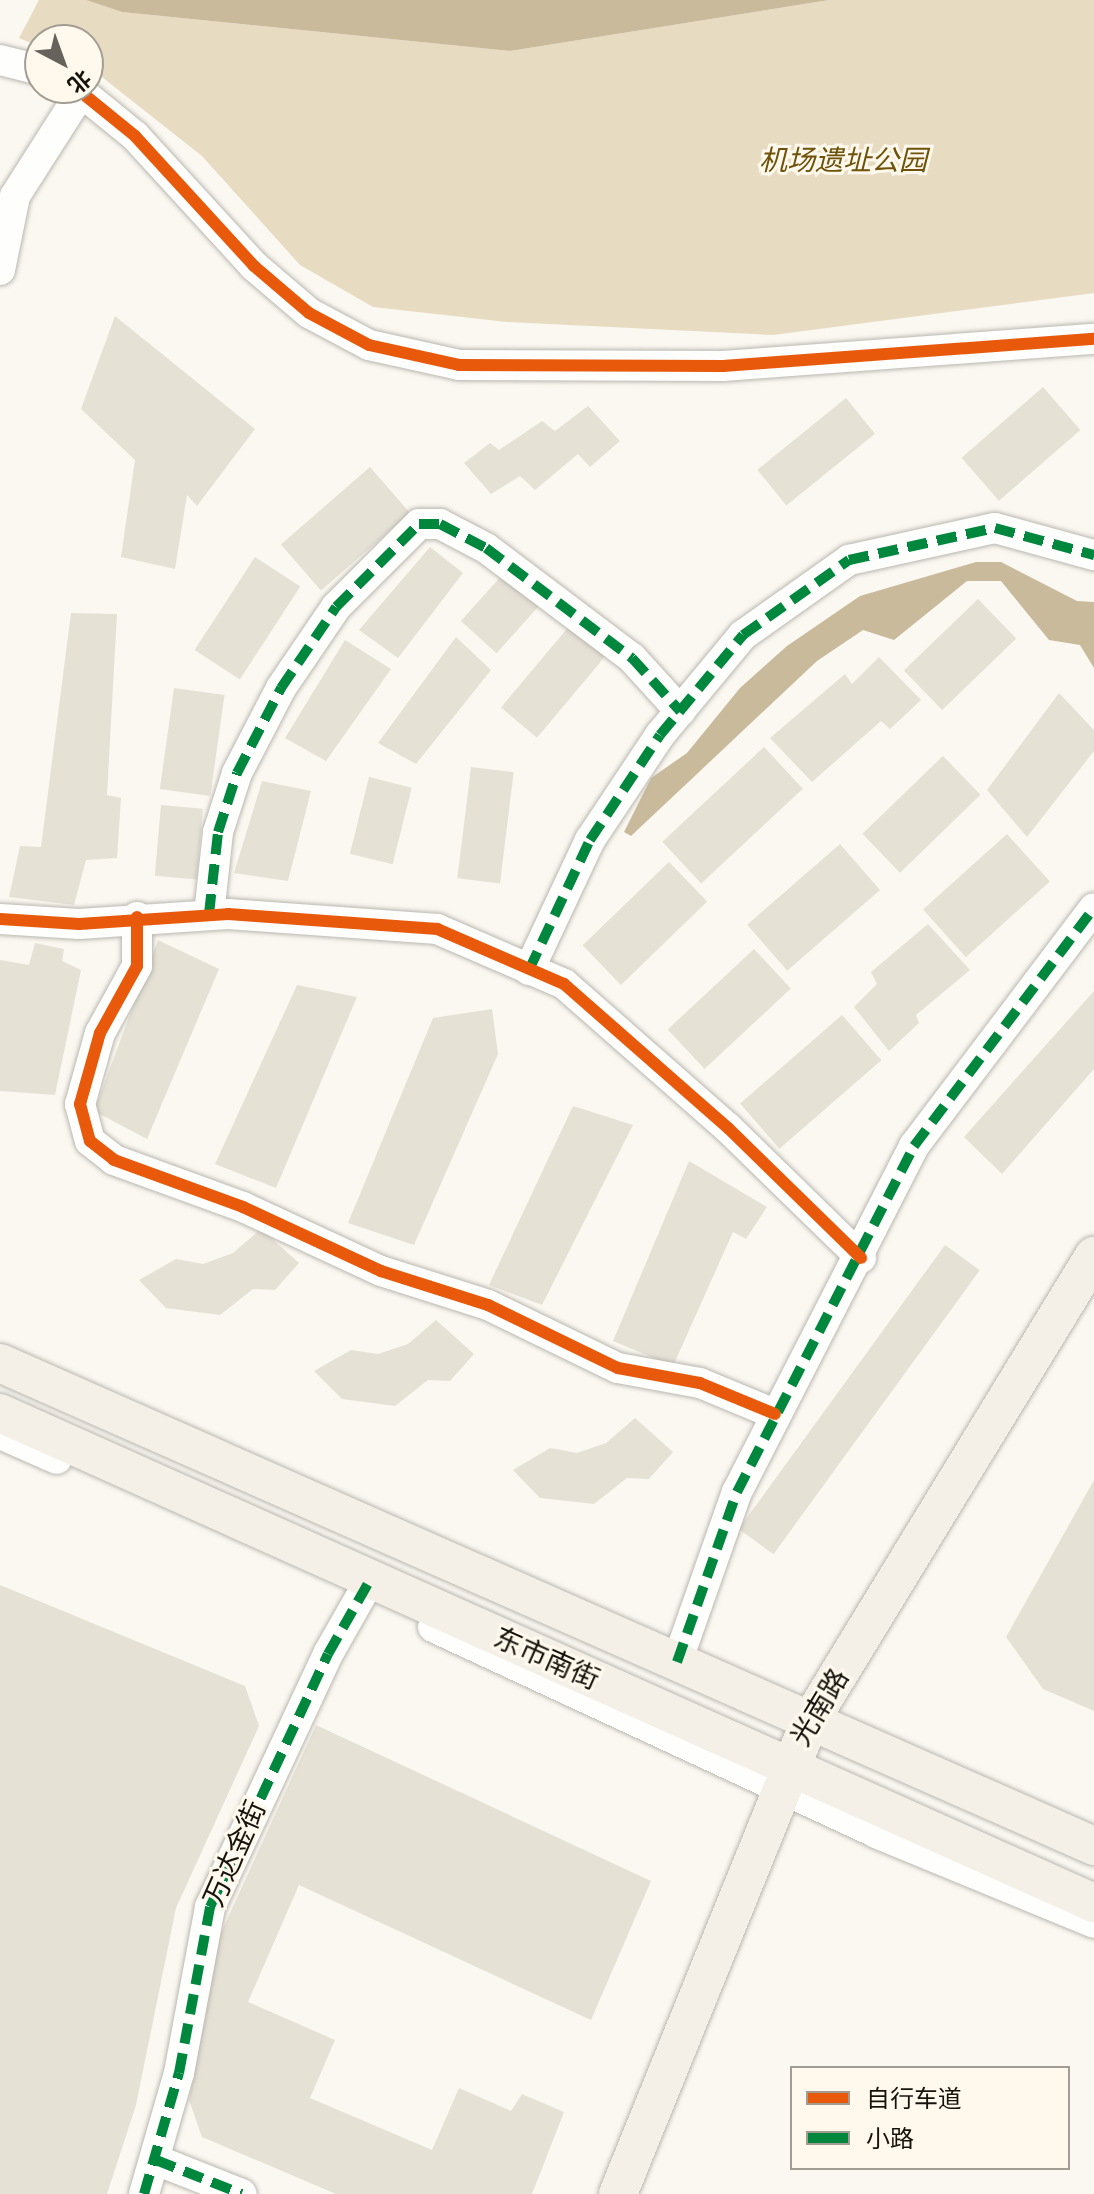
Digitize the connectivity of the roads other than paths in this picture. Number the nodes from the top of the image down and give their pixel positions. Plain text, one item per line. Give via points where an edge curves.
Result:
1 (0, 60) edge
2 (24, 66) edge
3 (71, 104) edge
4 (96, 104) edge
5 (0, 270) edge
6 (1094, 339) edge
7 (1094, 555) edge
8 (680, 711) junction
9 (1094, 908) edge
10 (209, 914) junction
11 (137, 917) junction
12 (0, 919) edge
13 (529, 970) junction
14 (1094, 1256) edge
15 (861, 1258) junction
16 (0, 1337) edge
17 (0, 1363) edge
18 (0, 1413) edge
19 (775, 1414) junction
20 (135, 1423) junction
21 (0, 1434) edge
22 (366, 1587) junction
23 (677, 1662) junction
24 (810, 1721) junction
25 (782, 1778) junction
26 (1094, 1846) edge
27 (1094, 1903) edge
28 (1094, 1923) edge
29 (156, 2160) junction
30 (144, 2194) edge
31 (242, 2194) edge
32 (618, 2194) edge

1 - 2 street
3 - 5 street via 15,196
4 - 6 street via 135,136 254,266 309,313 369,345 459,365 723,366
7 - 8 street via 995,528 849,560 743,635
8 - 10 street via 632,658 486,548 440,524 419,524 336,607 281,688 237,773 218,832
8 - 13 street via 590,840
9 - 15 street via 914,1146
10 - 11 street
10 - 13 street via 437,929
11 - 12 street via 79,924
11 - 19 street via 137,966 100,1033 80,1104 90,1141 114,1160 243,1207 381,1271 488,1305 618,1368 700,1383
13 - 15 street via 564,984 613,1022
14 - 24 main road, 光南路
15 - 19 street
16 - 20 main road
17 - 20 main road, 东市南街
18 - 22 main road, 东市南街
19 - 23 street via 737,1492
20 - 23 main road, 东市南街
21 - 22 street
22 - 25 main road, 东市南街
22 - 29 street, 万达金街 via 210,1907
23 - 24 main road, 东市南街
24 - 25 main road, 光南路
24 - 26 main road, 东市南街
25 - 27 main road, 东市南街
25 - 28 street
25 - 32 main road, 光南路
29 - 30 street, 万达金街
29 - 31 street

